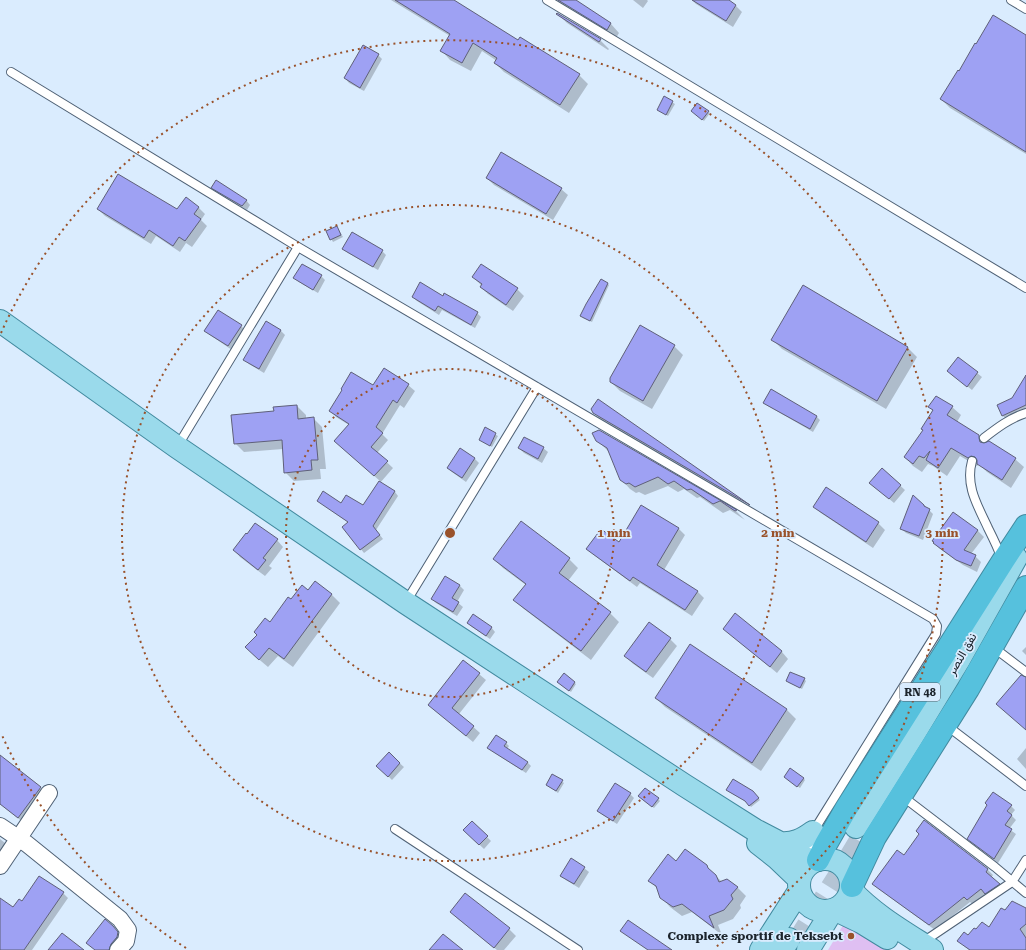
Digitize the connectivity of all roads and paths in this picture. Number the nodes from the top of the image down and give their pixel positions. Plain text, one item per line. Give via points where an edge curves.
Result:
1 (547, 0) edge
2 (1017, 1) edge
3 (1026, 9) edge
4 (10, 72) dead end
5 (298, 247) junction
6 (1026, 288) edge
7 (0, 321) edge
8 (537, 387) junction
9 (1026, 414) edge
10 (984, 438) dead end
11 (177, 447) junction
12 (972, 460) dead end
13 (1026, 526) edge
14 (1026, 539) edge
15 (1003, 561) junction
16 (1026, 567) edge
17 (1026, 588) edge
18 (406, 603) junction
19 (992, 646) junction
20 (1026, 672) edge
21 (946, 725) junction
22 (684, 785) junction
23 (1026, 786) edge
24 (49, 793) dead end
25 (901, 796) junction
26 (0, 826) edge
27 (395, 829) dead end
28 (813, 832) junction
29 (18, 838) junction
30 (780, 843) junction
31 (1026, 860) edge
32 (0, 866) edge
33 (809, 871) junction
34 (1012, 882) junction
35 (852, 888) junction
36 (1026, 893) edge
37 (834, 910) junction
38 (794, 947) edge
39 (919, 948) edge
40 (118, 950) edge
41 (578, 950) edge
42 (762, 950) edge

1 - 6 lane
2 - 3 lane
4 - 5 lane
5 - 8 lane
5 - 11 lane
7 - 11 main road
8 - 18 lane
8 - 28 lane via 936,622 936,634
9 - 10 lane via 1008,421
11 - 18 main road
12 - 15 lane via 970,479 974,497
13 - 15 highway, RN 48
14 - 16 main road, نفق النصر via 860,829
15 - 33 highway, RN 48
17 - 19 highway, RN 48
18 - 22 main road
19 - 20 lane
19 - 21 highway, RN 48
21 - 23 lane
21 - 25 highway, RN 48
22 - 30 main road
22 - 33 main road via 768,851
24 - 29 street
25 - 34 lane
25 - 35 highway, RN 48 via 875,837
26 - 29 street
27 - 41 lane
28 - 30 main road via 795,842
28 - 33 lane via 810,839 812,856
29 - 32 street
29 - 40 street via 120,919 128,930 126,941
30 - 33 main road
31 - 34 lane
33 - 35 main road via 825,859 838,862 848,872
33 - 37 main road via 802,899 815,910
33 - 42 main road, RN 48
34 - 36 lane
34 - 39 lane
35 - 37 main road via 846,902
35 - 39 main road via 858,898
37 - 38 main road
37 - 39 main road

